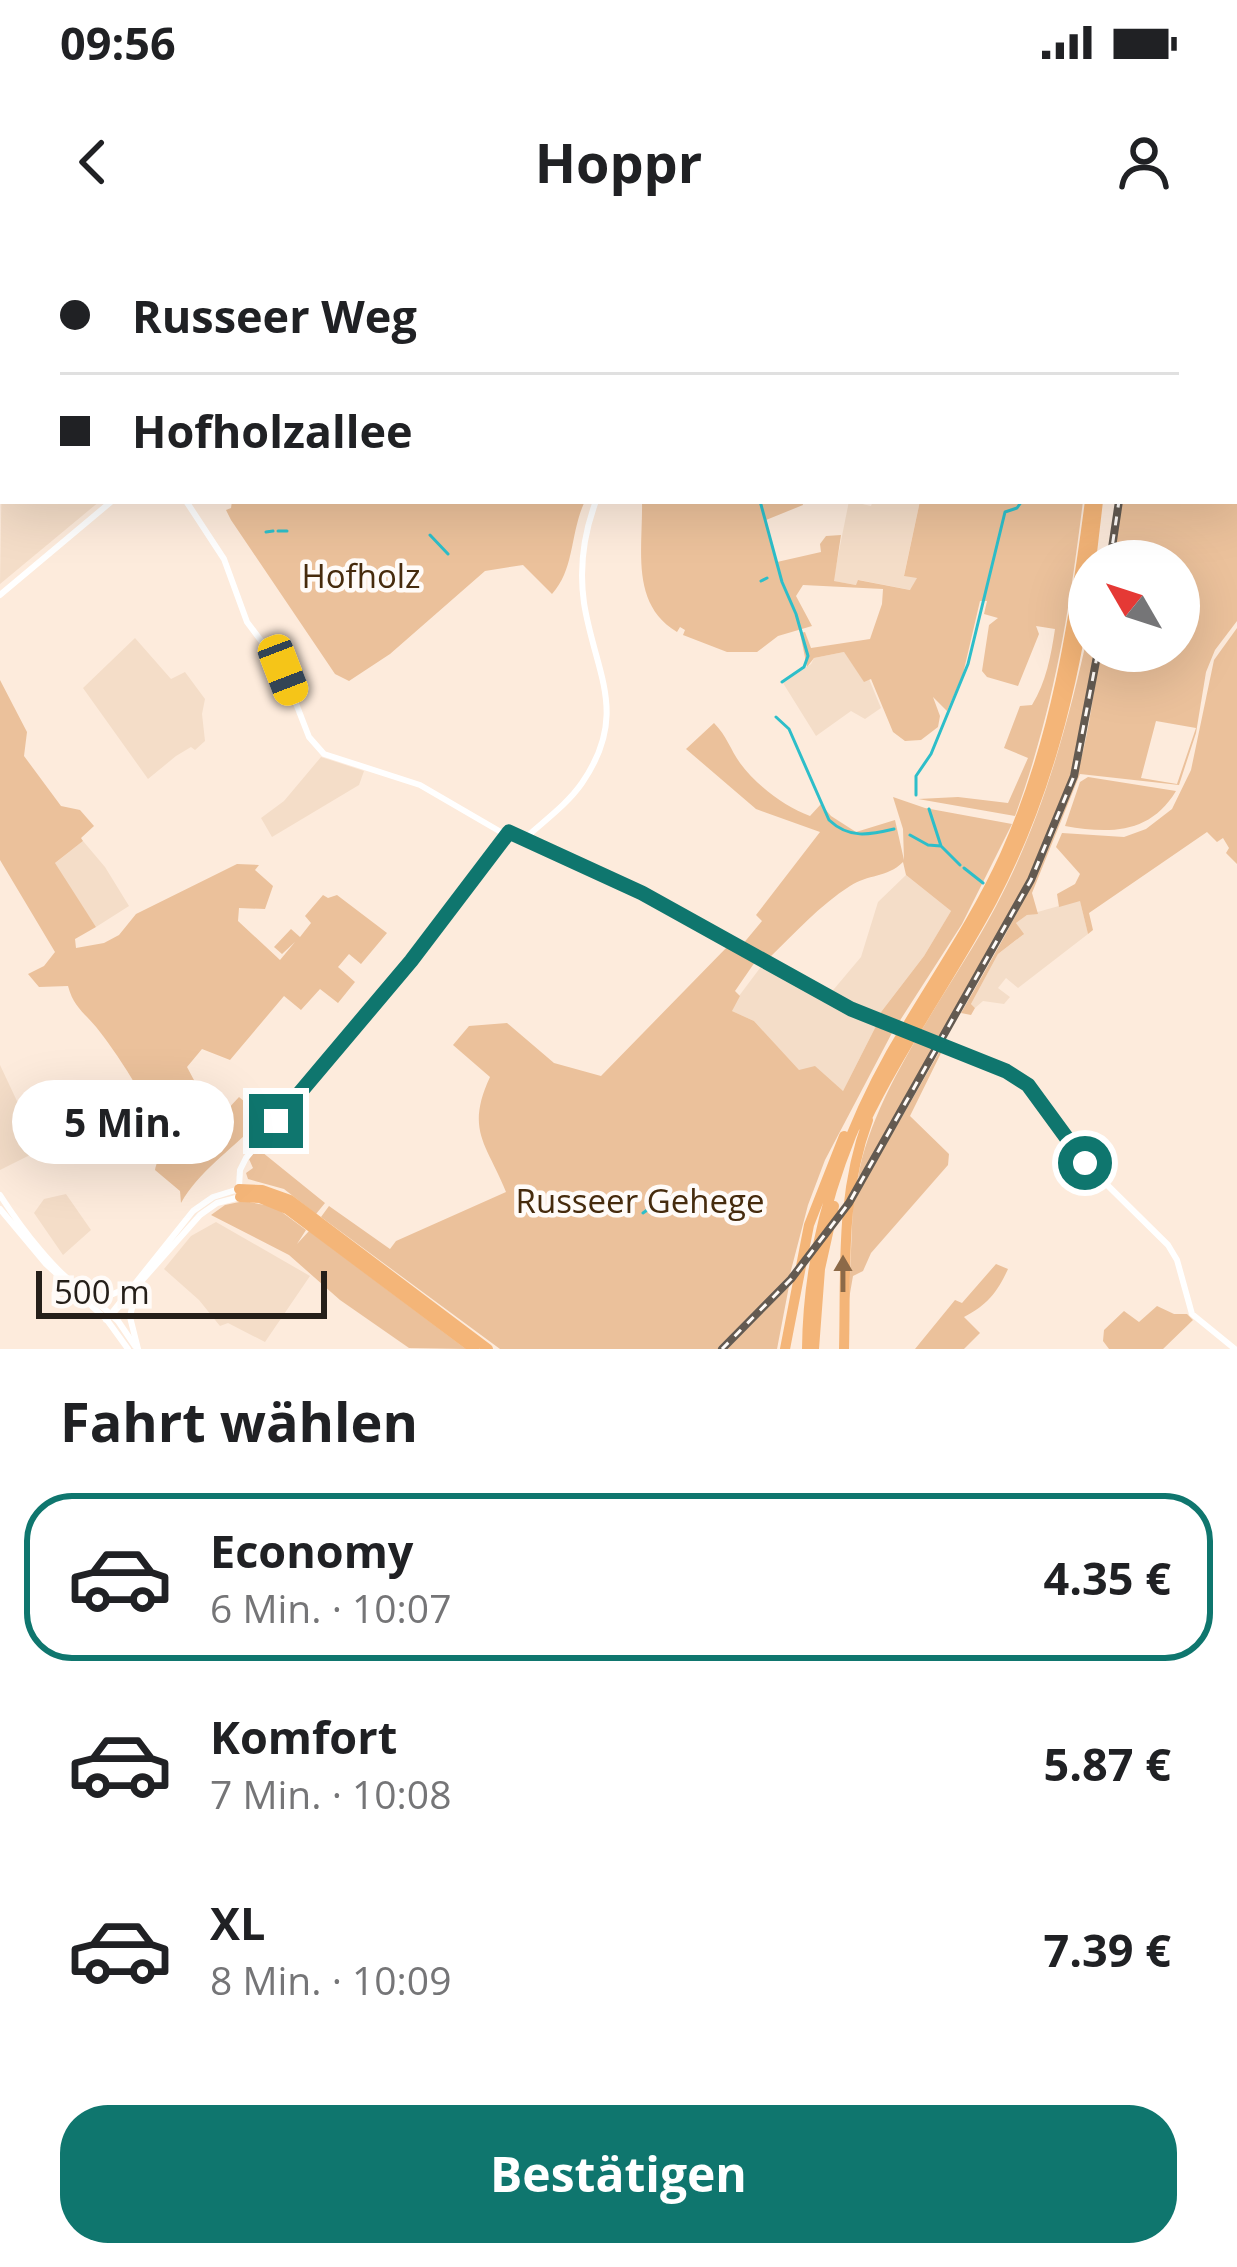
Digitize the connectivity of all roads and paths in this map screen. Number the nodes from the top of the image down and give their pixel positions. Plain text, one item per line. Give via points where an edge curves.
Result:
1 (108, 504) edge
2 (188, 504) edge
3 (595, 504) edge
4 (1093, 504) edge
5 (1094, 504) edge
6 (1092, 540) edge
7 (0, 595) edge
8 (1071, 672) edge
9 (507, 834) junction
10 (524, 840) junction
11 (873, 1096) junction
12 (239, 1193) junction
13 (0, 1195) edge
14 (0, 1209) edge
15 (137, 1284) junction
16 (86, 1292) junction
17 (109, 1317) junction
18 (134, 1349) edge
19 (474, 1349) edge
20 (488, 1349) edge
21 (785, 1349) edge
22 (810, 1349) edge
23 (844, 1349) edge
24 (1235, 1349) edge

1 - 7 street
2 - 9 street via 224,560 248,624 283,670 314,745 332,759 422,786
3 - 10 street via 582,586 606,685 605,724 581,784
4 - 11 highway via 1066,663 1028,800
5 - 6 highway
8 - 11 highway via 1024,832 989,906
9 - 10 street
9 - 12 street via 246,1158
10 - 24 street via 642,893 831,999 1028,1085 1085,1163 1168,1245 1192,1314
11 - 21 highway via 845,1134 819,1195
11 - 22 highway via 836,1174 818,1240
23 -> 11 highway via 846,1215
12 - 15 street via 202,1212
12 - 19 highway via 286,1209
12 - 20 highway via 262,1190 290,1201
13 - 16 street
14 - 17 street via 46,1264
15 - 16 street via 110,1296
15 - 17 street
15 - 18 street
16 - 17 street
17 - 18 street

